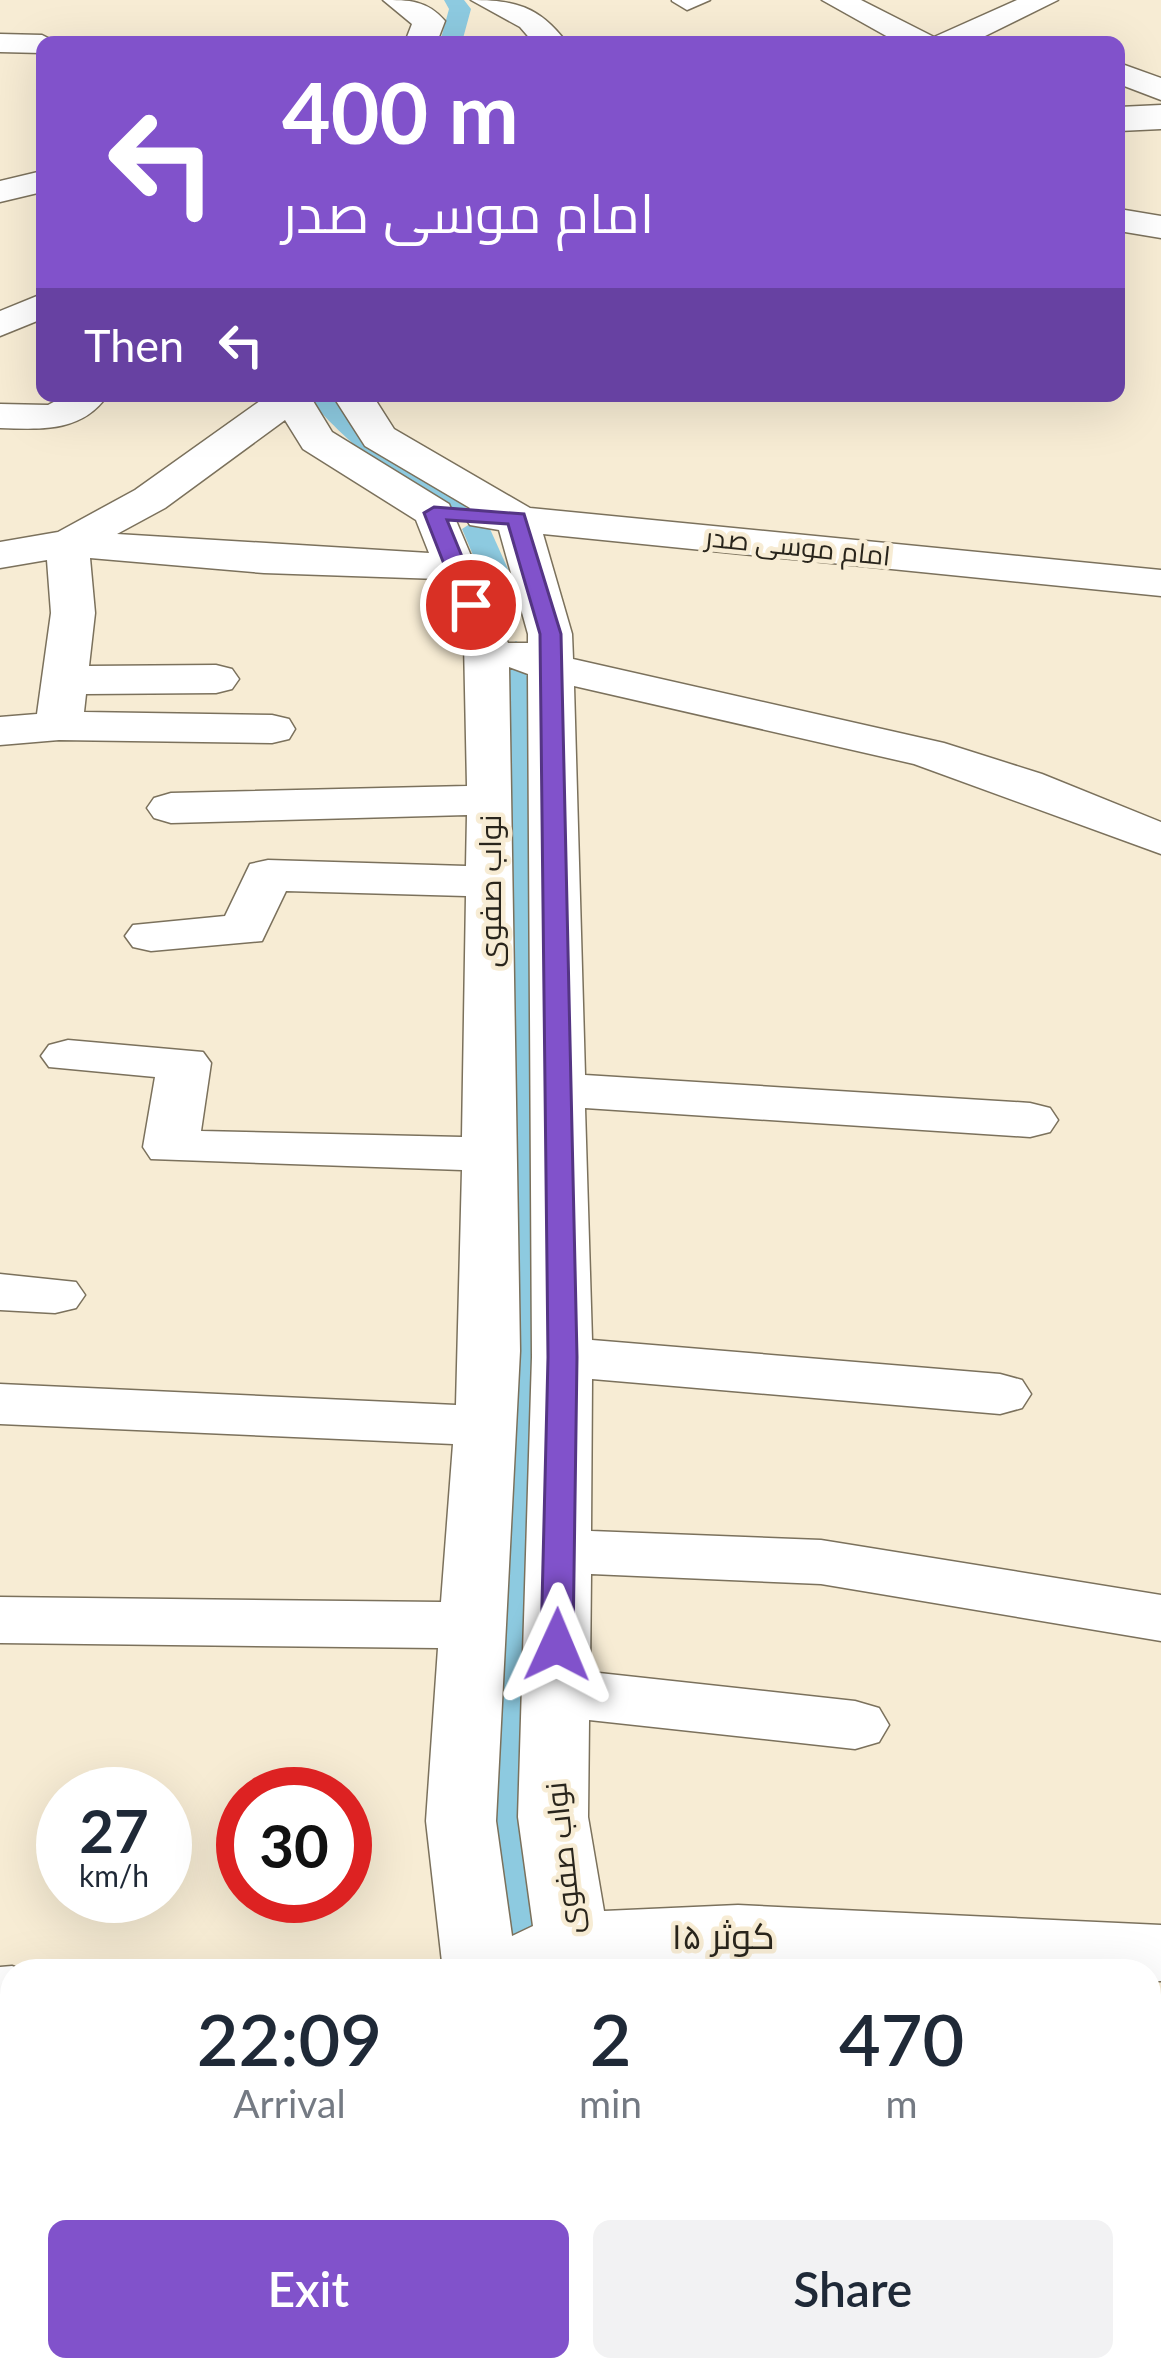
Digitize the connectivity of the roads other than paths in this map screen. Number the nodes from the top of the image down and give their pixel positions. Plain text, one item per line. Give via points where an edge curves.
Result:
1 (398, 0) edge
2 (482, 0) edge
3 (837, 0) edge
4 (1043, 0) edge
5 (989, 22) junction
6 (423, 36) edge
7 (485, 36) dead end
8 (545, 36) edge
9 (910, 36) edge
10 (960, 36) edge
11 (1025, 36) edge
12 (0, 43) edge
13 (36, 44) edge
14 (1125, 76) edge
15 (1159, 95) edge
16 (1125, 115) edge
17 (0, 156) edge
18 (36, 156) edge
19 (0, 169) edge
20 (36, 169) edge
21 (36, 183) edge
22 (0, 192) edge
23 (36, 216) edge
24 (1125, 221) edge
25 (0, 225) edge
26 (1161, 227) edge
27 (36, 308) edge
28 (0, 327) edge
29 (36, 330) edge
30 (82, 402) edge
31 (283, 402) edge
32 (293, 402) edge
33 (357, 402) edge
34 (0, 416) edge
35 (434, 513) junction
36 (517, 518) junction
37 (70, 543) junction
38 (0, 555) edge
39 (456, 567) junction
40 (1161, 584) edge
41 (486, 642) junction
42 (550, 650) junction
43 (65, 680) junction
44 (216, 680) dead end
45 (59, 727) junction
46 (272, 729) dead end
47 (0, 730) edge
48 (491, 800) junction
49 (1161, 800) edge
50 (171, 808) dead end
51 (1161, 839) edge
52 (491, 882) junction
53 (151, 936) dead end
54 (68, 1056) dead end
55 (557, 1090) junction
56 (1030, 1120) dead end
57 (491, 1154) junction
58 (562, 1357) junction
59 (1000, 1394) dead end
60 (0, 1404) edge
61 (485, 1426) junction
62 (559, 1551) junction
63 (1161, 1618) edge
64 (0, 1620) edge
65 (473, 1624) junction
66 (556, 1692) junction
67 (855, 1725) dead end
68 (1161, 1953) edge
69 (575, 1955) edge
70 (478, 1959) edge

1 - 6 street via 428,21
2 - 7 street
2 - 8 street via 531,20
3 - 9 street
4 - 5 street
5 - 10 street
5 - 11 street
12 - 13 street
14 - 15 street
15 - 16 main road
17 - 18 street
19 - 20 street
21 - 22 street
23 - 25 street
24 - 26 street
27 - 28 street
28 - 29 street
30 - 34 street via 56,416
31 - 37 street via 150,499
32 - 35 street via 317,440
33 - 36 street via 379,436
35 - 36 street, امام موسی صدر
35 - 39 street, نواب صفوی
36 - 40 street, امام موسی صدر
36 - 42 street, نواب صفوی
37 - 38 street
37 - 39 street
37 - 43 street
39 - 41 street, نواب صفوی
41 - 42 street
41 - 48 street, نواب صفوی
42 - 49 street via 914,719
42 - 51 street via 926,753
42 - 55 street, نواب صفوی
43 - 44 street
43 - 45 street
45 - 46 street
45 - 47 street
48 - 50 street
48 - 52 street, نواب صفوی
52 - 53 street via 268,875 244,930
52 - 57 street, نواب صفوی
54 - 57 street via 184,1063 171,1147
55 - 56 street
55 - 58 street, نواب صفوی
57 - 61 street, نواب صفوی
58 - 59 street
58 - 62 street, نواب صفوی
60 - 61 street
61 - 65 street, نواب صفوی
62 - 63 street via 821,1562
62 - 66 street, نواب صفوی
64 - 65 street
65 - 70 street, نواب صفوی via 461,1821
66 - 67 street
66 - 69 street, نواب صفوی via 554,1816
68 - 69 street, کوثر ۱۵ via 738,1933

